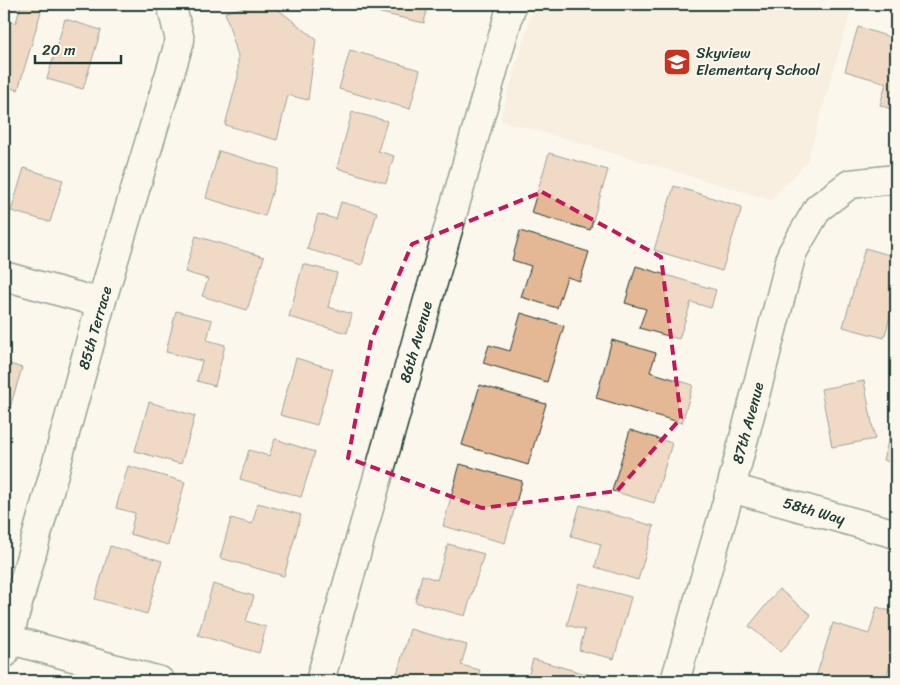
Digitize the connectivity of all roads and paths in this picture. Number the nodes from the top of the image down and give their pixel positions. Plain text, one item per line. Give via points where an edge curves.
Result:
1 (171, 4) edge
2 (512, 4) edge
3 (896, 179) edge
4 (4, 276) edge
5 (102, 303) junction
6 (731, 488) junction
7 (896, 534) edge
8 (5, 644) edge
9 (160, 681) edge
10 (320, 681) edge
11 (675, 681) edge

1 - 5 street, 85th Terrace via 180,40
2 - 10 street, 86th Avenue
3 - 6 street, 87th Avenue via 850,184 818,208 792,253
4 - 5 street
5 - 8 street, 85th Terrace
6 - 7 street, 58th Way
6 - 11 street, 87th Avenue
8 - 9 street

